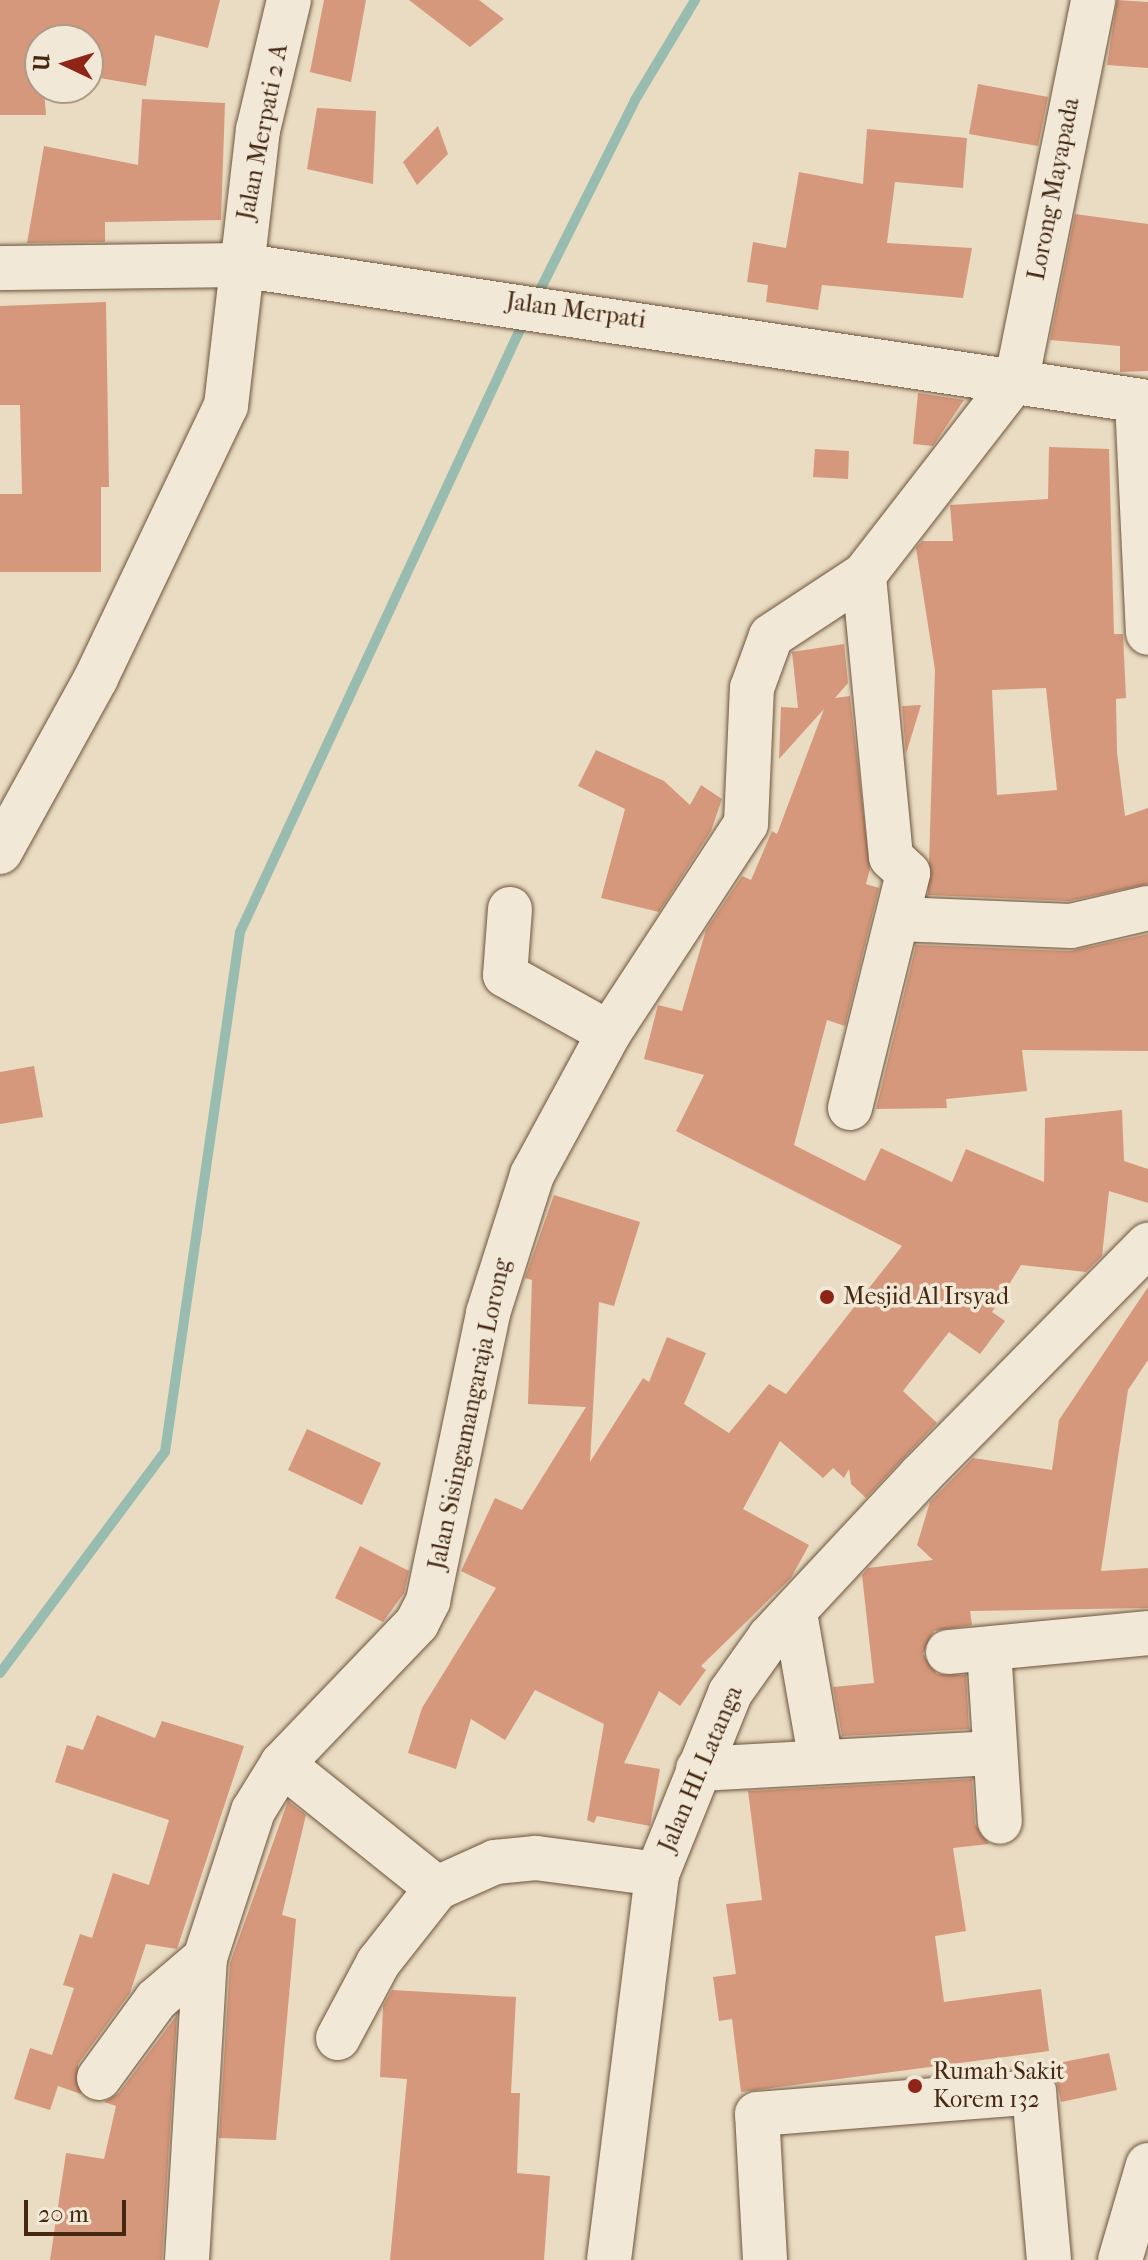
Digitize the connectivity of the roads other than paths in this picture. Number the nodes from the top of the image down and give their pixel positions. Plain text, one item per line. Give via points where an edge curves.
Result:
1 (289, 0) edge
2 (1093, 0) edge
3 (239, 265) junction
4 (0, 268) edge
5 (1017, 378) junction
6 (1142, 401) edge
7 (864, 575) junction
8 (1148, 633) edge
9 (5, 832) edge
10 (1148, 908) edge
11 (510, 909) dead end
12 (898, 919) junction
13 (609, 1033) junction
14 (850, 1108) dead end
15 (1148, 1245) edge
16 (795, 1613) junction
17 (1148, 1633) edge
18 (995, 1753) junction
19 (821, 1762) junction
20 (282, 1764) junction
21 (698, 1769) junction
22 (1000, 1822) dead end
23 (657, 1874) junction
24 (437, 1888) junction
25 (205, 1958) junction
26 (338, 2038) dead end
27 (99, 2078) dead end
28 (1148, 2165) edge
29 (187, 2260) edge
30 (609, 2260) edge
31 (765, 2260) edge
32 (1049, 2260) edge
33 (1120, 2260) edge

1 - 3 street, Jalan Merpati 2 A via 258,130
2 - 5 street, Lorong Mayapada
3 - 4 street, Jalan Merpati
3 - 5 street, Jalan Merpati
3 - 9 street, Jalan Merpati 2 A via 226,406 96,678
5 - 6 street, Jalan Merpati
5 - 7 street, Jalan Sisingamangaraja Lorong
6 - 8 street
7 - 12 street via 891,857 908,873
7 - 13 street, Jalan Sisingamangaraja Lorong via 771,636 752,688 752,810 689,920
10 - 12 street via 1071,926
11 - 13 street via 505,975
12 - 14 street
13 - 20 street, Jalan Sisingamangaraja Lorong via 550,1135 501,1264 428,1601 417,1623
15 - 16 street, Jalan HI. Latanga
16 - 19 street
16 - 21 street, Jalan HI. Latanga via 740,1676
17 - 18 street via 968,1651
18 - 19 street
18 - 22 street
19 - 21 street
20 - 24 street
20 - 25 street, Jalan Sisingamangaraja Lorong via 253,1811
21 - 23 street, Jalan HI. Latanga
23 - 24 street via 536,1858 495,1862
23 - 30 street, Jalan HI. Latanga
24 - 26 street via 378,1963
25 - 27 street via 156,2000
25 - 29 street, Jalan Sisingamangaraja Lorong
28 - 33 street
31 - 32 street via 757,2114 1034,2092

